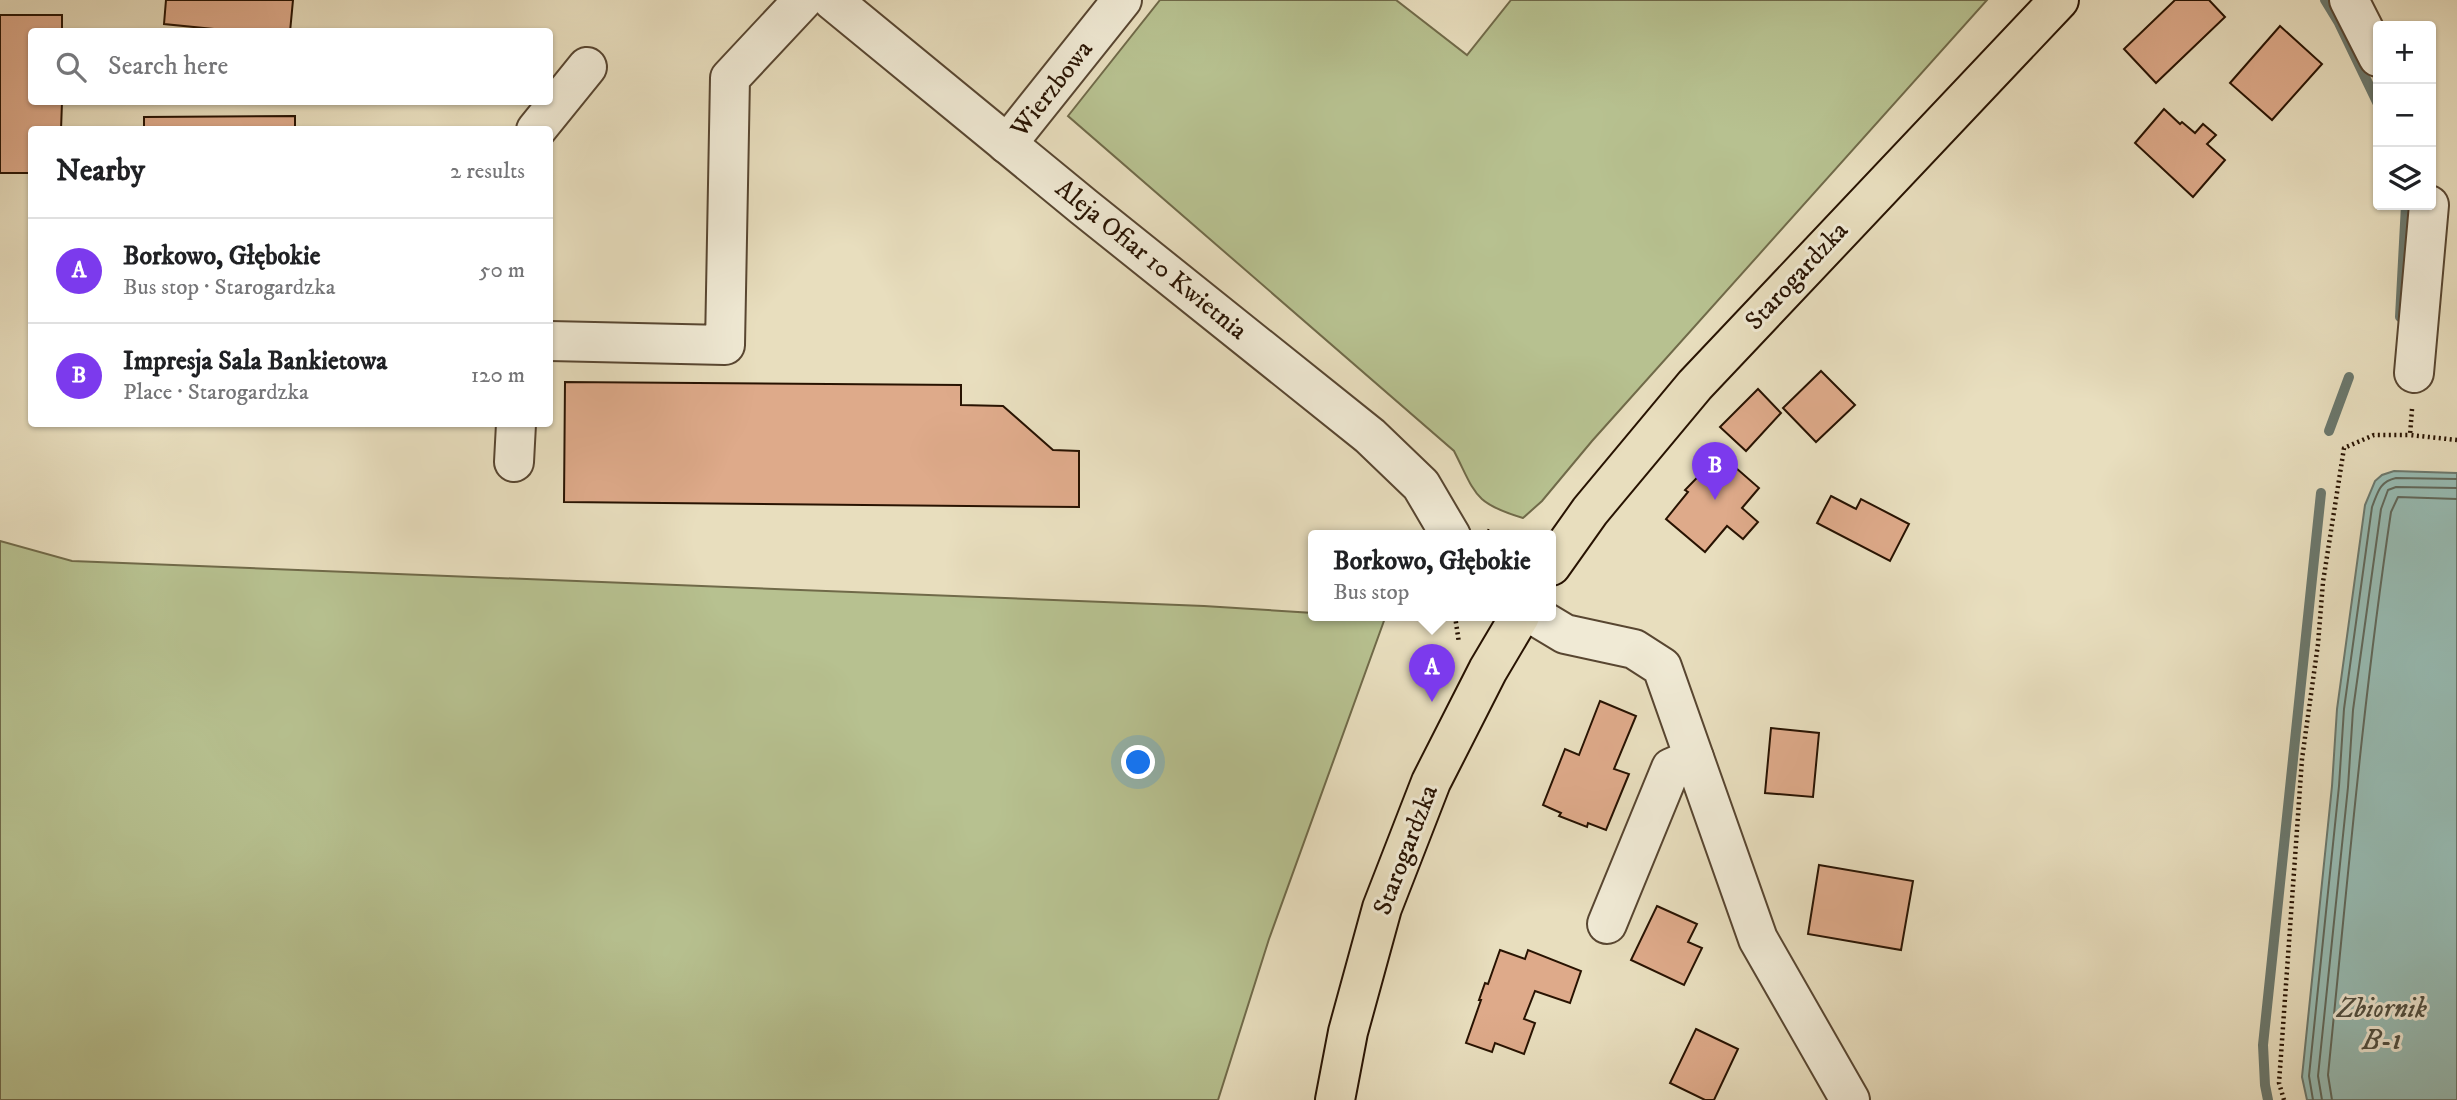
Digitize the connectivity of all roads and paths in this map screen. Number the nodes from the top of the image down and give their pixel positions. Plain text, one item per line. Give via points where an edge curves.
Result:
1 (803, 0) edge
2 (832, 0) edge
3 (1122, 0) edge
4 (2059, 0) edge
5 (2349, 0) edge
6 (2373, 47) edge
7 (587, 67) dead end
8 (539, 126) edge
9 (1007, 144) junction
10 (2429, 210) edge
11 (553, 341) edge
12 (2414, 373) joint
13 (516, 427) edge
14 (2410, 435) junction
15 (2457, 440) edge
16 (514, 462) dead end
17 (1447, 530) edge
18 (1556, 559) edge
19 (1517, 621) edge
20 (1543, 621) edge
21 (1694, 758) junction
22 (1607, 924) dead end
23 (1335, 1100) edge
24 (1850, 1100) edge
25 (2284, 1100) edge

1 - 11 street via 730,78 724,345
2 - 9 street, Aleja Ofiar 10 Kwietnia
3 - 9 street, Wierzbowa
4 - 18 main road, Starogardzka via 1695,385
5 - 6 street
7 - 8 street
9 - 17 street, Aleja Ofiar 10 Kwietnia via 1370,436 1421,485
10 - 12 street
12 - 14 path
13 - 16 street
14 - 15 path
14 - 25 path via 2374,435 2344,448 2302,759 2279,1083
19 - 23 main road, Starogardzka via 1431,782 1382,908 1348,1032
20 - 21 street via 1565,634 1634,649 1662,667
21 - 22 street via 1671,768
21 - 24 street via 1758,939

